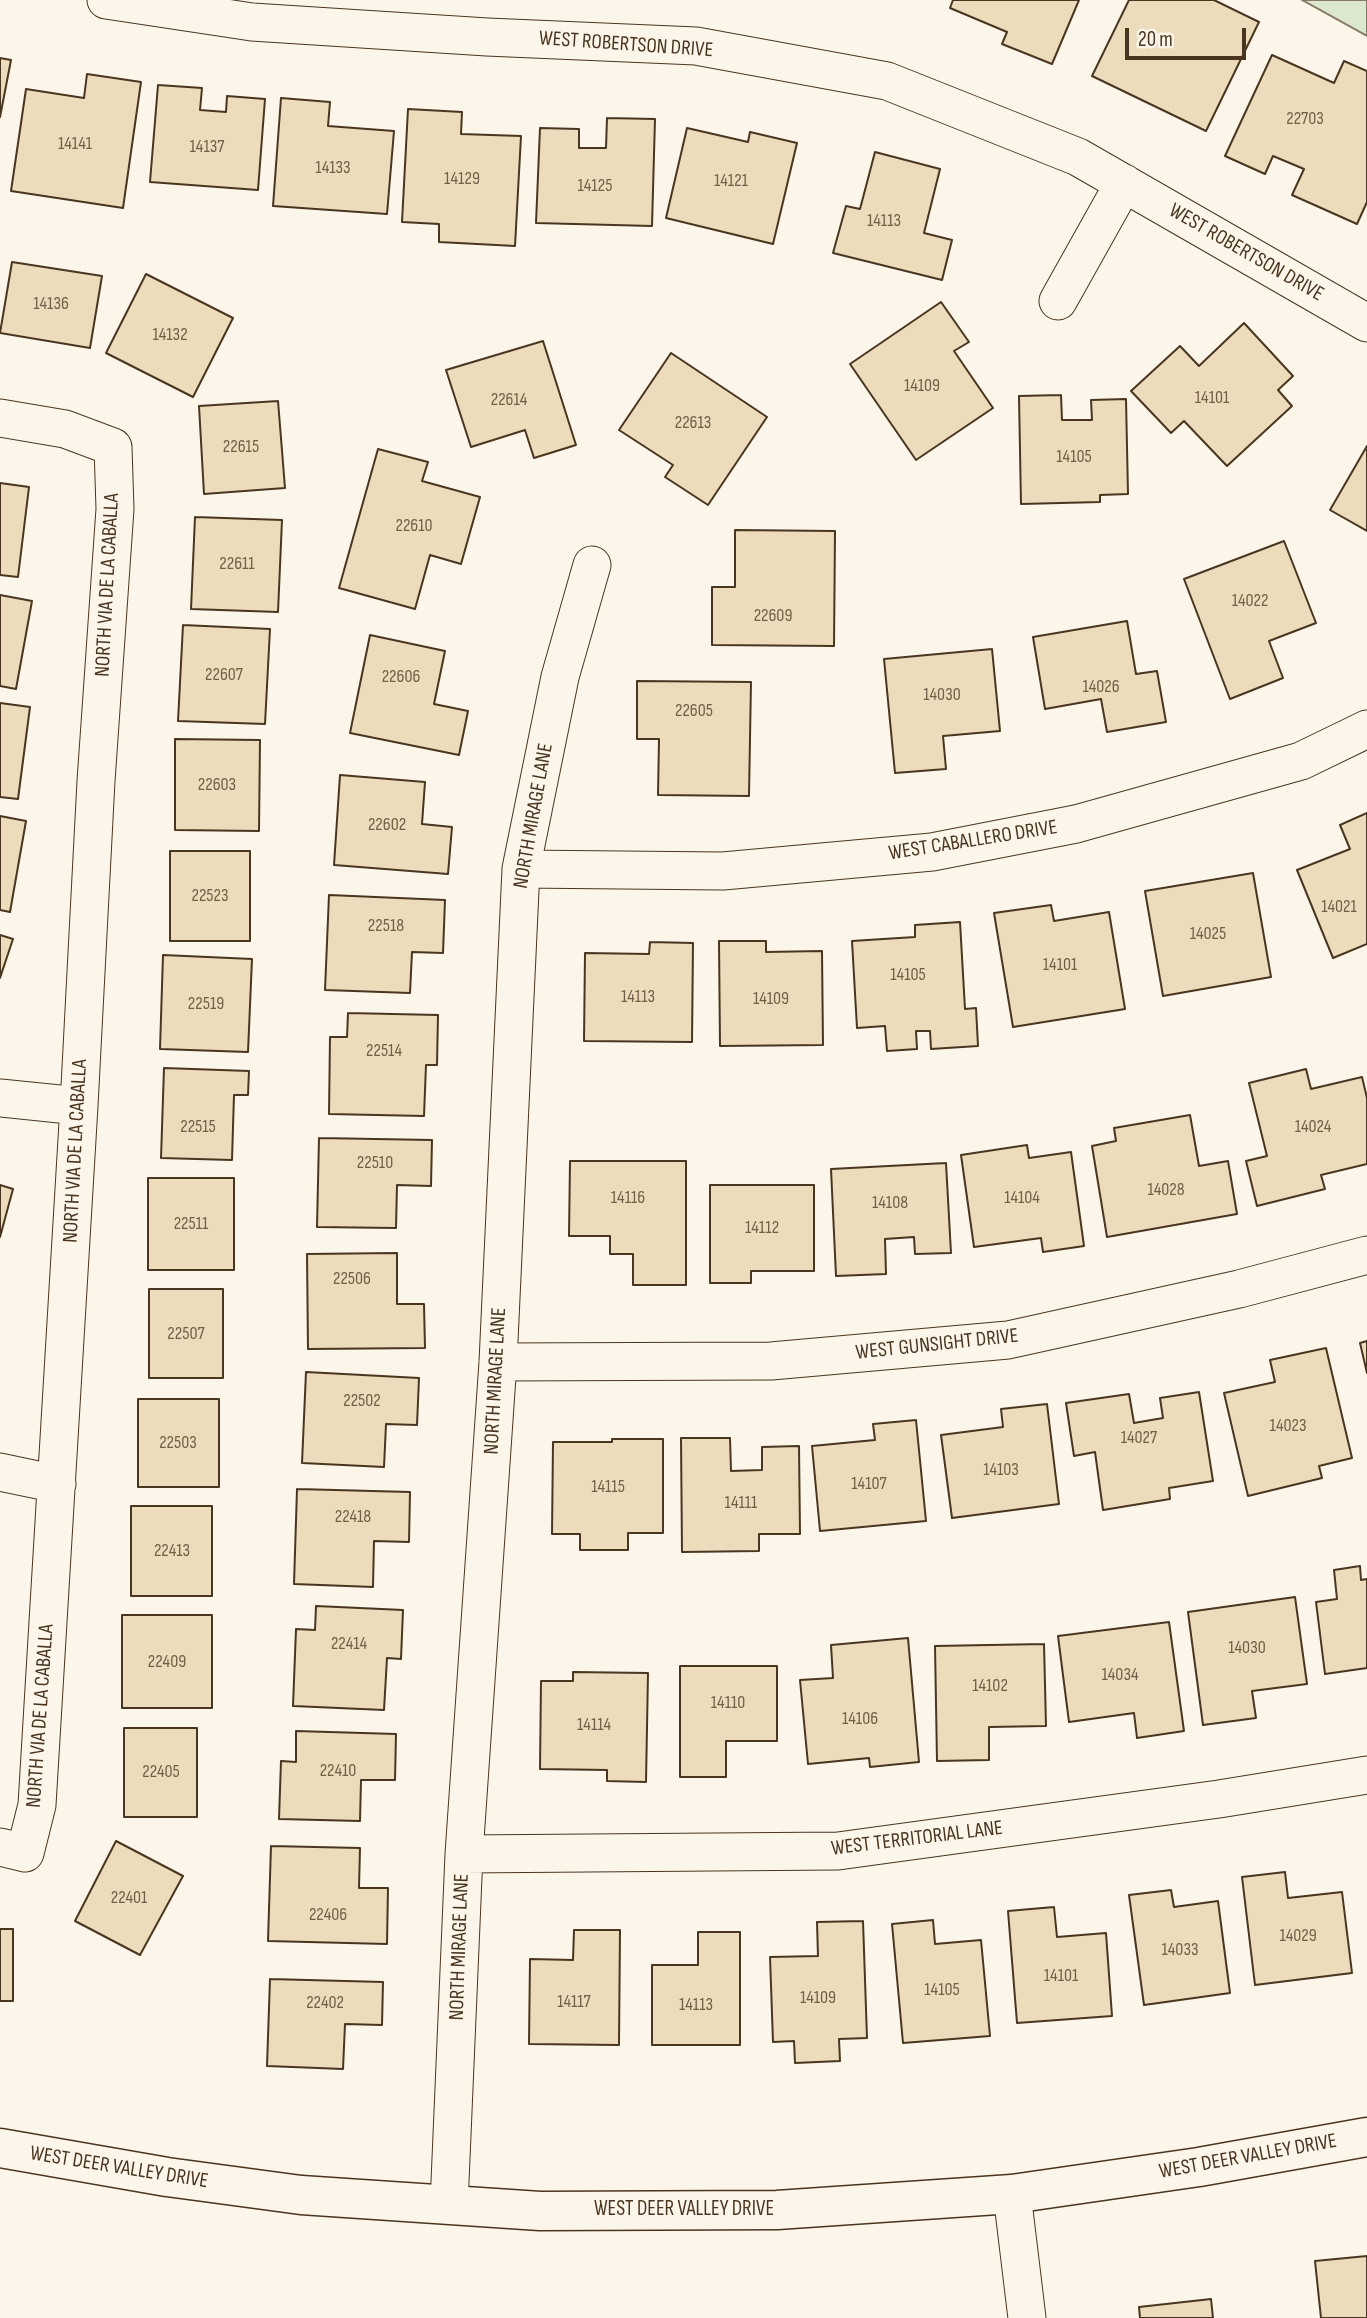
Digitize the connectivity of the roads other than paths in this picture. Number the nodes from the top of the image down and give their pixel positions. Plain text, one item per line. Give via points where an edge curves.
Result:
1 (106, 0) edge
2 (1124, 183) junction
3 (1058, 301) dead end
4 (1367, 323) edge
5 (0, 418) edge
6 (592, 565) dead end
7 (1367, 729) edge
8 (521, 869) junction
9 (0, 1098) edge
10 (79, 1106) junction
11 (1367, 1255) edge
12 (498, 1362) junction
13 (0, 1472) edge
14 (57, 1484) junction
15 (1367, 1775) edge
16 (13, 1850) edge
17 (464, 1854) junction
18 (1367, 2137) edge
19 (0, 2148) edge
20 (1012, 2194) junction
21 (449, 2205) junction
22 (1027, 2318) edge

1 - 2 street, WEST ROBERTSON DRIVE via 252,22 696,46 887,81 1078,157
2 - 3 street
2 - 4 street, WEST ROBERTSON DRIVE
5 - 10 street, NORTH VIA DE LA CABALLA via 65,429 113,447 115,509
6 - 8 street, NORTH MIRAGE LANE via 560,677
7 - 8 street, WEST CABALLERO DRIVE via 1301,761 1076,824 932,852 723,871
8 - 12 street, NORTH MIRAGE LANE
9 - 10 street
10 - 14 street, NORTH VIA DE LA CABALLA
11 - 12 street, WEST GUNSIGHT DRIVE via 1239,1289 1008,1340 771,1361
12 - 17 street, NORTH MIRAGE LANE
13 - 14 street
14 - 16 street, NORTH VIA DE LA CABALLA via 37,1805
15 - 17 street, WEST TERRITORIAL LANE via 838,1851
17 - 21 street, NORTH MIRAGE LANE
18 - 20 street, WEST DEER VALLEY DRIVE
19 - 21 street, WEST DEER VALLEY DRIVE via 301,2195
20 - 21 street, WEST DEER VALLEY DRIVE via 777,2210 540,2211
20 - 22 street

